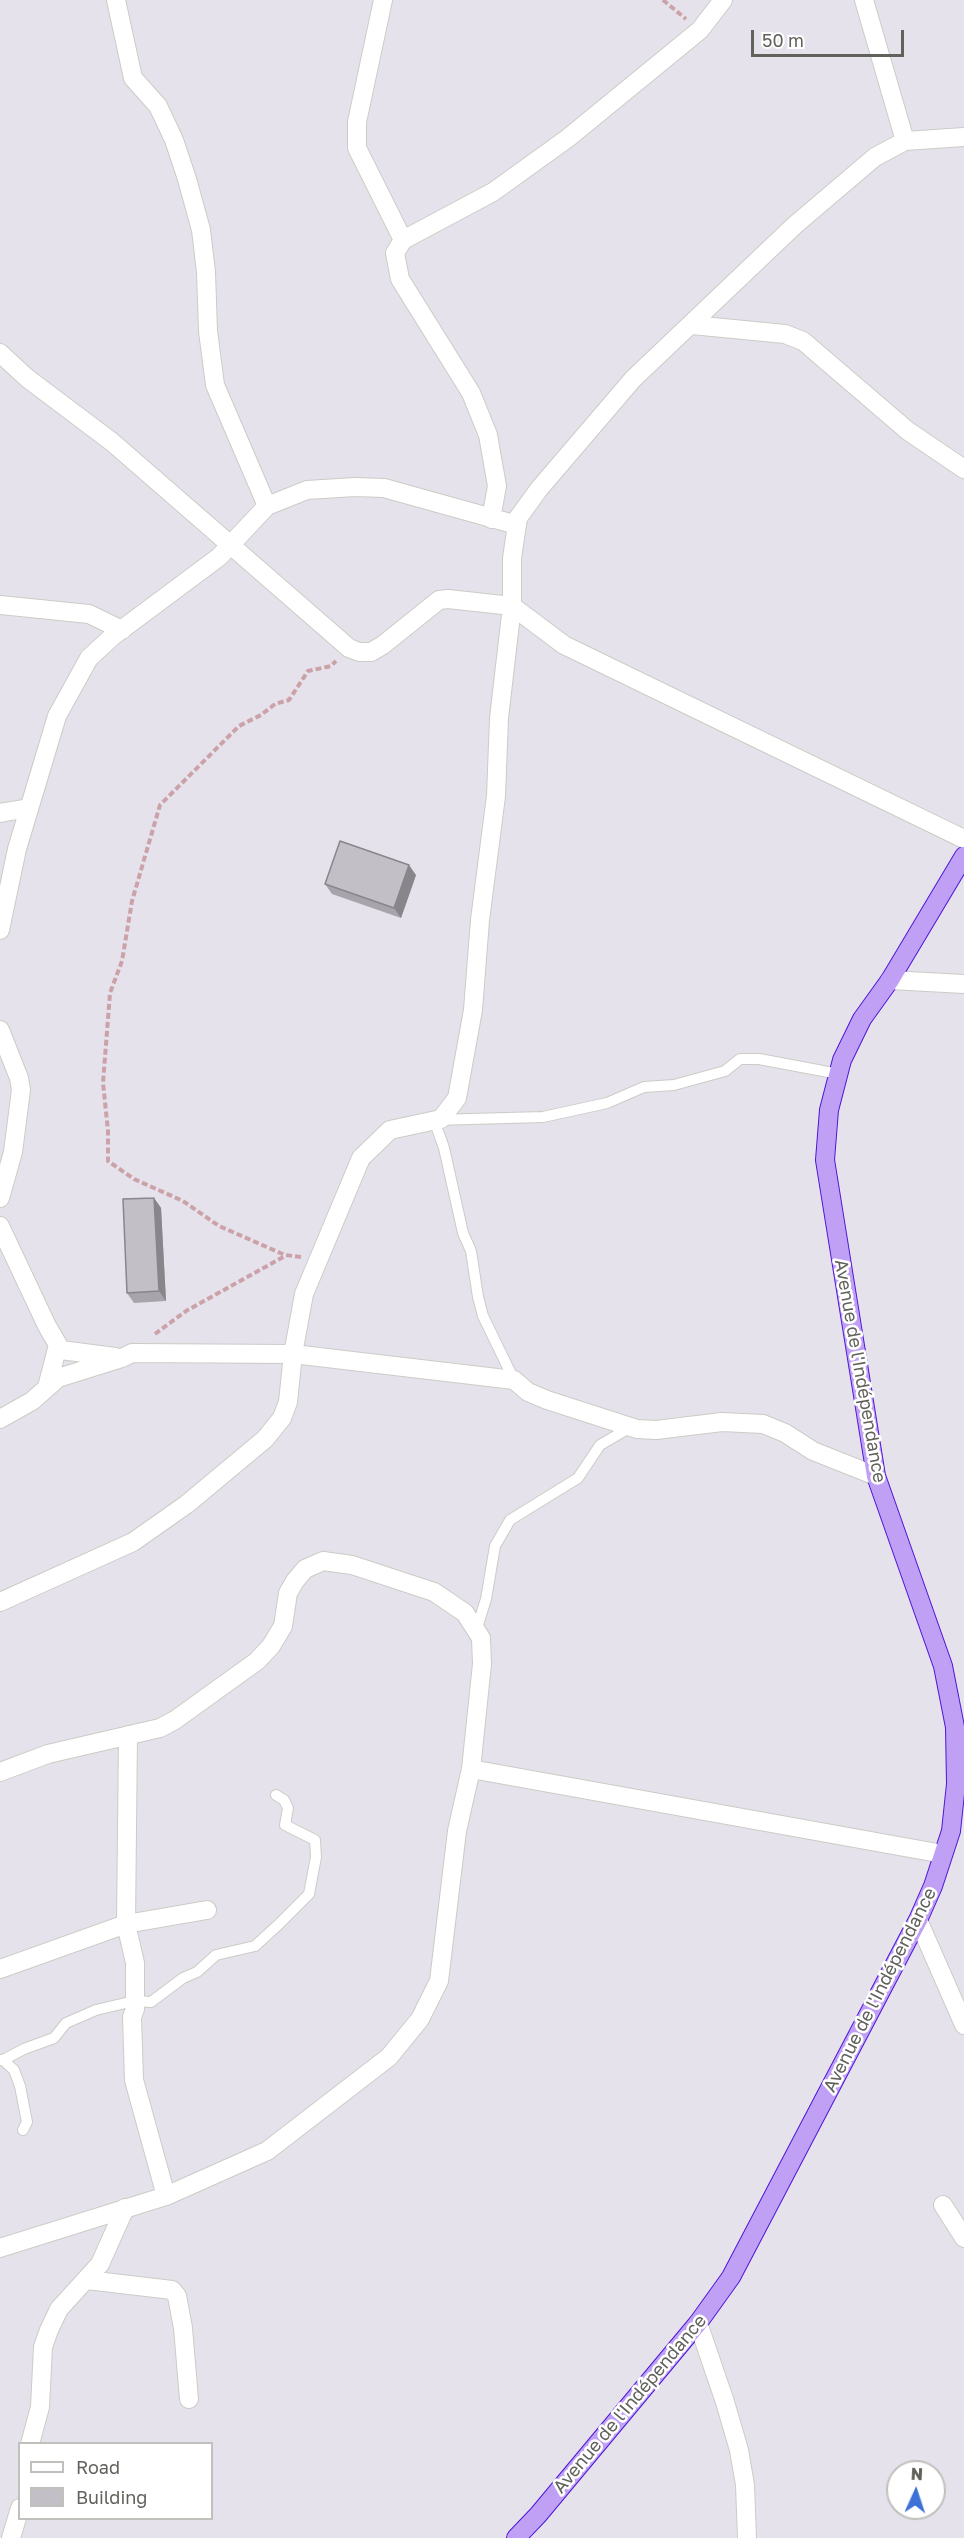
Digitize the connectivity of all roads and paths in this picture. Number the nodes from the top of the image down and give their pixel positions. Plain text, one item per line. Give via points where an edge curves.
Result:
1 (116, 0) edge
2 (383, 0) edge
3 (663, 0) edge
4 (723, 0) edge
5 (864, 0) edge
6 (700, 30) junction
7 (964, 137) edge
8 (905, 141) junction
9 (403, 240) junction
10 (692, 325) junction
11 (0, 353) edge
12 (964, 469) edge
13 (267, 506) junction
14 (491, 519) junction
15 (517, 525) junction
16 (229, 544) junction
17 (0, 605) edge
18 (512, 606) junction
19 (122, 630) junction
20 (349, 648) junction
21 (29, 808) junction
22 (0, 813) edge
23 (964, 839) edge
24 (964, 856) edge
25 (0, 930) edge
26 (890, 980) junction
27 (964, 984) edge
28 (0, 1030) edge
29 (838, 1074) junction
30 (434, 1120) junction
31 (0, 1198) edge
32 (0, 1226) edge
33 (285, 1255) junction
34 (318, 1259) junction
35 (58, 1345) junction
36 (293, 1354) junction
37 (127, 1356) junction
38 (514, 1380) junction
39 (47, 1387) junction
40 (0, 1419) edge
41 (631, 1427) junction
42 (876, 1476) junction
43 (0, 1602) edge
44 (476, 1631) junction
45 (128, 1735) junction
46 (471, 1769) junction
47 (0, 1772) edge
48 (276, 1795) dead end
49 (958, 1833) edge
50 (944, 1854) junction
51 (207, 1910) dead end
52 (918, 1920) junction
53 (126, 1924) junction
54 (0, 1969) edge
55 (134, 2001) junction
56 (964, 2025) edge
57 (1, 2060) edge
58 (23, 2130) dead end
59 (166, 2196) junction
60 (943, 2205) dead end
61 (125, 2208) junction
62 (964, 2238) edge
63 (0, 2248) edge
64 (87, 2280) junction
65 (698, 2323) junction
66 (189, 2398) dead end
67 (31, 2442) edge
68 (18, 2516) edge
69 (12, 2538) edge
70 (516, 2538) edge
71 (747, 2538) edge

1 - 13 street via 133,78 158,106 187,179 201,230 215,385
2 - 9 street via 357,122 357,148
3 - 6 path
4 - 6 street
5 - 8 street
6 - 9 street via 568,138 493,192
7 - 8 street
8 - 10 street via 875,157 795,225
9 - 14 street via 395,253 399,279 471,393 488,435 497,486
10 - 12 street via 785,334 803,341 908,431
10 - 15 street via 633,379 539,489
11 - 16 street via 112,442
13 - 14 street via 307,490 375,488
13 - 16 street
14 - 15 street
15 - 18 street
16 - 19 street via 219,557
16 - 20 street
17 - 19 street via 89,614
18 - 20 street via 439,600 371,652
18 - 23 street via 564,645
18 - 30 street via 473,1010 457,1098 441,1119
19 - 21 street via 89,658 57,716
20 - 33 path via 331,666 308,671 289,700 239,726 160,805 132,901 122,961 110,993 103,1083 108,1161 134,1179 183,1201 219,1226
21 - 22 street
21 - 25 street
24 - 26 highway, Avenue de l'Indépendance
26 - 27 street
26 - 29 highway, Avenue de l'Indépendance via 862,1020
28 - 31 street via 21,1090 13,1152
29 - 30 lane via 740,1059 725,1071 674,1085 644,1087 607,1103 543,1117
29 - 42 highway, Avenue de l'Indépendance via 829,1110 825,1160
30 - 34 street via 390,1131 361,1158
30 - 38 lane via 471,1251 483,1316
32 - 35 street
33 - 34 path
33 - 37 path via 186,1311
34 - 36 street via 304,1294
35 - 37 street via 61,1350
35 - 39 street
36 - 37 street
36 - 38 street
36 - 43 street via 288,1402 282,1418 265,1439 187,1504 133,1542
37 - 39 street via 58,1378
38 - 41 street via 528,1392 547,1400
39 - 40 street via 32,1401
41 - 42 street via 656,1430 722,1422 763,1424 813,1451
41 - 44 lane via 600,1445 578,1478 510,1520 495,1546
42 - 49 highway, Avenue de l'Indépendance via 943,1666 955,1727
44 - 45 street via 465,1613 434,1592 352,1565 323,1561 305,1569 295,1581 288,1593 283,1626 257,1661 175,1720 160,1728
44 - 46 street via 481,1638 482,1664
45 - 47 street via 48,1754
45 - 53 street
46 - 50 street
46 - 59 street via 457,1832 439,1981 420,2019 389,2056 267,2151
48 - 55 lane via 288,1808 285,1825 315,1840 309,1894 255,1946 216,1955 151,2002
49 - 50 highway, Avenue de l'Indépendance
50 - 52 highway, Avenue de l'Indépendance
51 - 53 street
52 - 56 street
52 - 65 highway, Avenue de l'Indépendance via 731,2277
53 - 54 street
53 - 55 street via 135,1963
55 - 57 lane via 96,2010 66,2023 54,2038
55 - 59 street via 134,2080
57 - 58 lane via 14,2070 20,2086 27,2122
59 - 61 street
60 - 62 street
61 - 63 street
61 - 64 street via 100,2264
64 - 66 street via 172,2290 177,2296 183,2328
64 - 67 street via 59,2309 43,2347 40,2407
65 - 70 highway, Avenue de l'Indépendance
65 - 71 street via 739,2451
68 - 69 street

